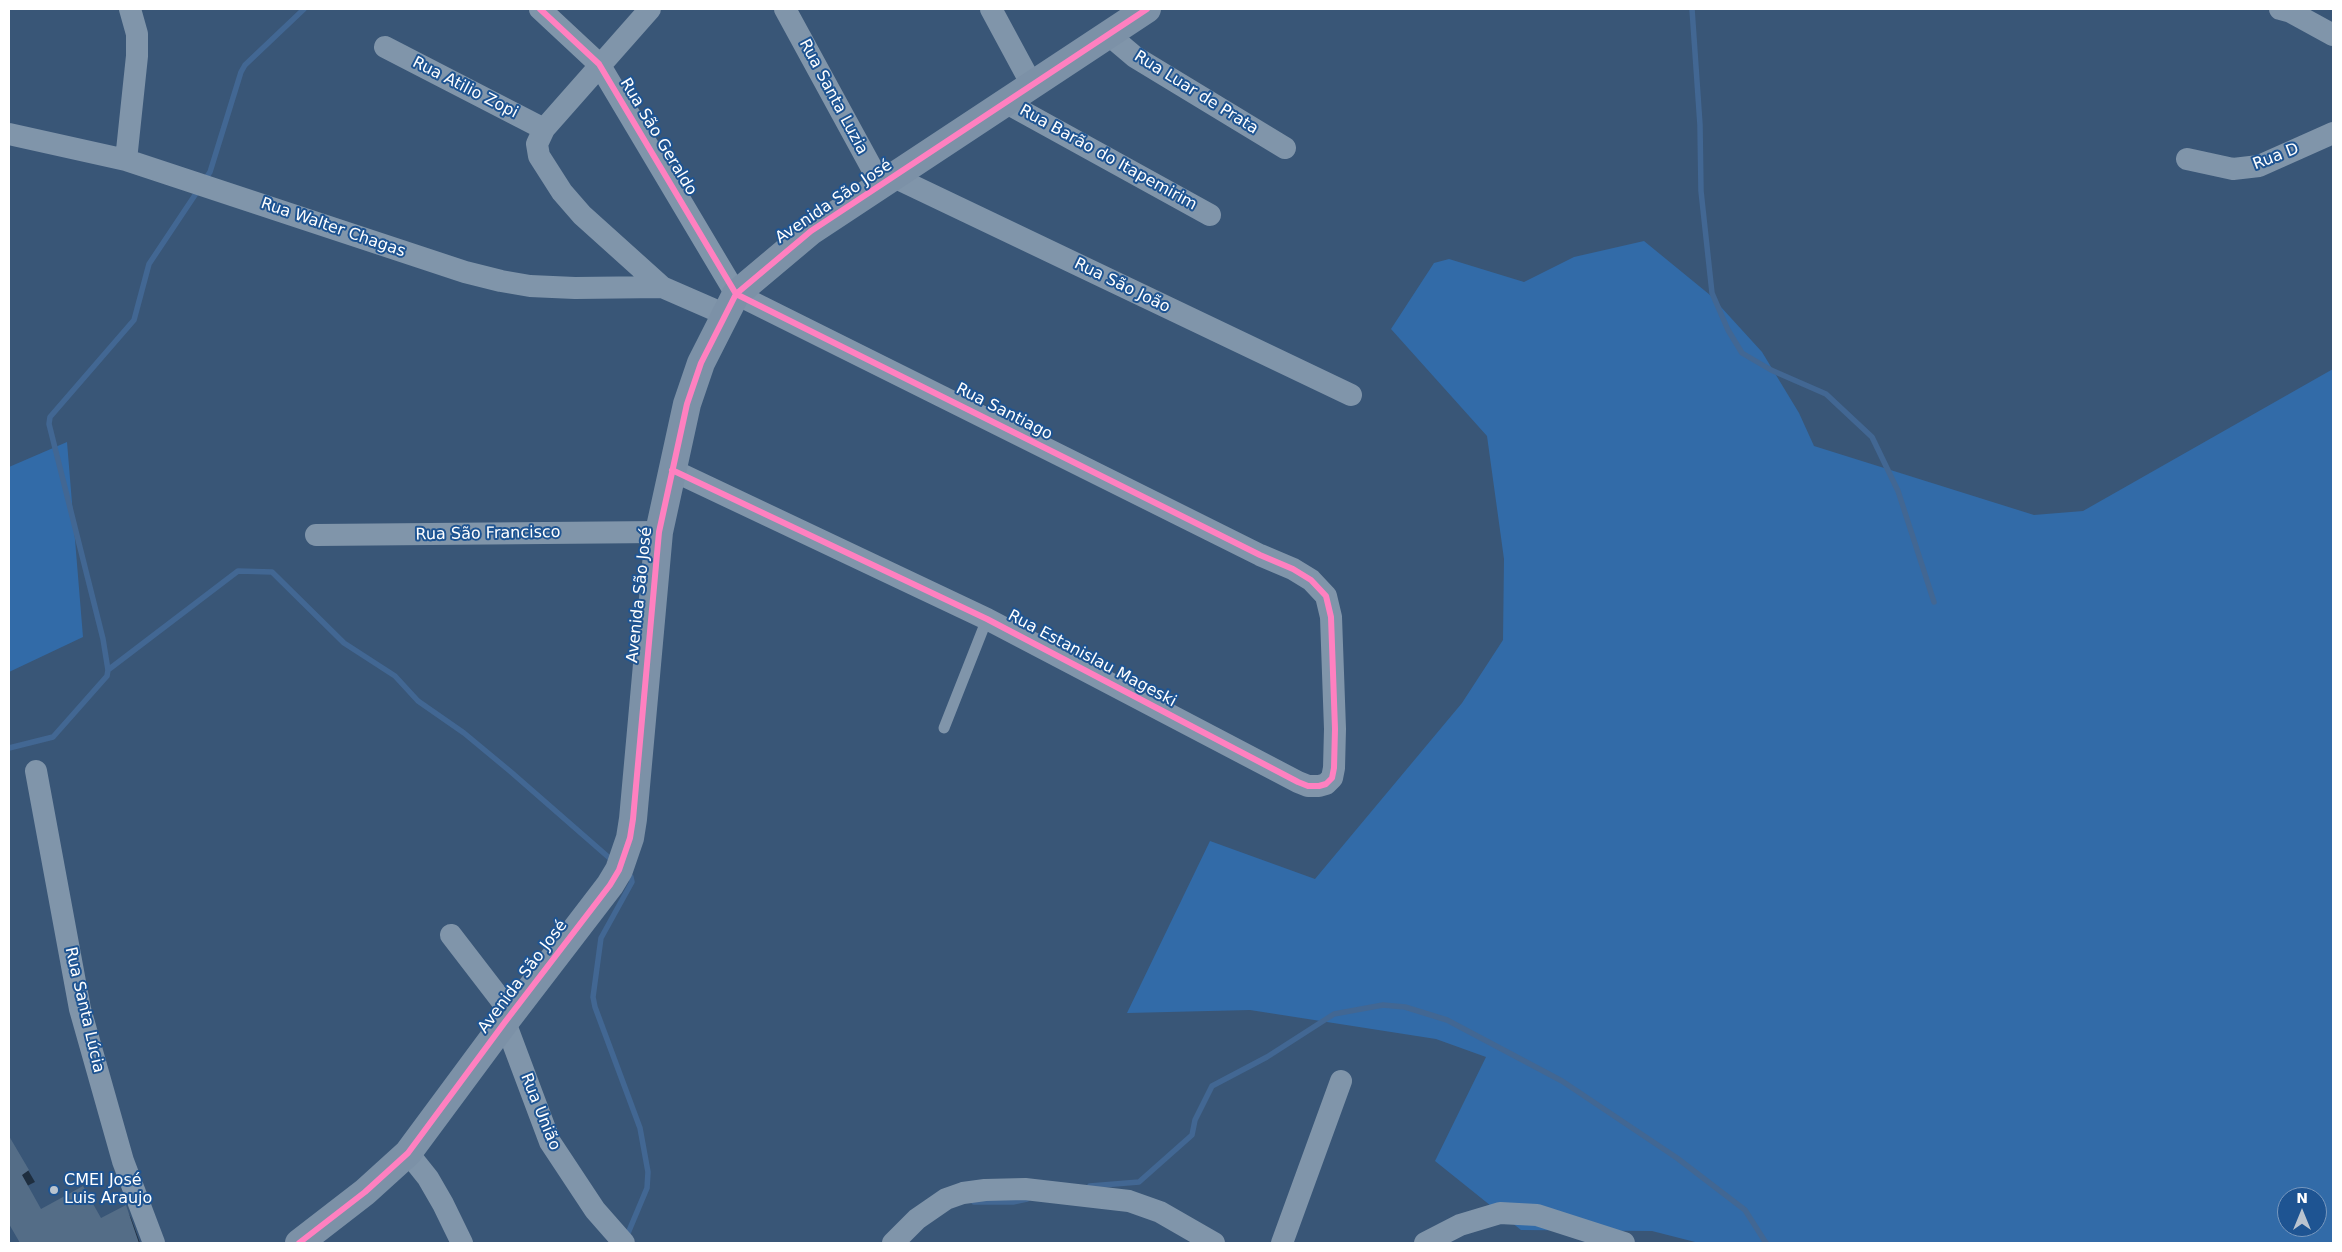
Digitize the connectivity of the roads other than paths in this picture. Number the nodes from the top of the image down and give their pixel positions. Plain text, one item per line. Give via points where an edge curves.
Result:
1 (130, 9) edge
2 (540, 9) edge
3 (650, 9) edge
4 (785, 9) edge
5 (990, 9) edge
6 (1147, 9) edge
7 (2287, 10) edge
8 (1109, 35) junction
9 (2333, 35) edge
10 (385, 47) dead end
11 (599, 64) junction
12 (1032, 86) junction
13 (1005, 102) junction
14 (544, 129) junction
15 (2333, 133) edge
16 (9, 134) edge
17 (1286, 148) dead end
18 (2188, 158) dead end
19 (126, 160) junction
20 (887, 181) junction
21 (1210, 215) dead end
22 (662, 287) junction
23 (730, 304) junction
24 (1351, 395) dead end
25 (672, 470) junction
26 (659, 532) junction
27 (316, 536) dead end
28 (1326, 596) joint
29 (987, 619) junction
30 (944, 728) dead end
31 (36, 771) dead end
32 (451, 935) dead end
33 (508, 1018) junction
34 (1341, 1081) dead end
35 (408, 1153) junction
36 (324, 1234) edge
37 (154, 1243) edge
38 (299, 1243) edge
39 (462, 1243) edge
40 (624, 1243) edge
41 (893, 1243) edge
42 (1214, 1243) edge
43 (1282, 1243) edge
44 (1425, 1243) edge
45 (1624, 1243) edge

1 - 19 street via 137,34 137,56
2 - 11 street, Rua São Geraldo
3 - 11 street
4 - 20 street, Rua Santa Luzia
5 - 12 street
6 - 8 street, Avenida São José
7 - 9 street
8 - 12 street, Avenida São José
8 - 17 street, Rua Luar de Prata via 1135,57
10 - 14 street, Rua Atilio Zopi
11 - 14 street
11 - 23 street, Rua São Geraldo
12 - 13 street, Avenida São José
13 - 20 street, Avenida São José
13 - 21 street, Rua Barão do Itapemirim
14 - 22 street via 537,144 539,156 562,192 582,215
15 - 18 street, Rua D via 2259,166 2232,169
16 - 19 street, Rua Walter Chagas
19 - 22 street, Rua Walter Chagas via 501,281 575,288
20 - 23 street, Avenida São José via 811,231 774,260
20 - 24 street, Rua São João
22 - 23 street, Rua Santiago
23 - 25 street, Avenida São José via 701,363 686,404
23 - 28 street, Rua Santiago via 1293,569
25 - 26 street, Avenida São José
25 - 29 street, Rua Estanislau Mageski
26 - 27 street, Rua São Francisco
26 - 33 street, Avenida São José via 633,819 625,854 610,885
28 - 29 street, Rua Estanislau Mageski via 1334,641 1334,768 1332,778 1319,786 1298,782
29 - 30 lane
31 - 37 street, Rua Santa Lúcia via 80,1009 123,1161
32 - 33 street, Rua União
33 - 35 street, Avenida São José
33 - 40 street, Rua União via 550,1142 595,1210
34 - 43 street
35 - 36 street, Avenida São José
35 - 39 street via 444,1204
36 - 38 street, Avenida São José
41 - 42 street via 917,1219 946,1199 984,1190 1025,1190 1130,1201 1160,1212
44 - 45 street via 1460,1225 1500,1212 1537,1215

